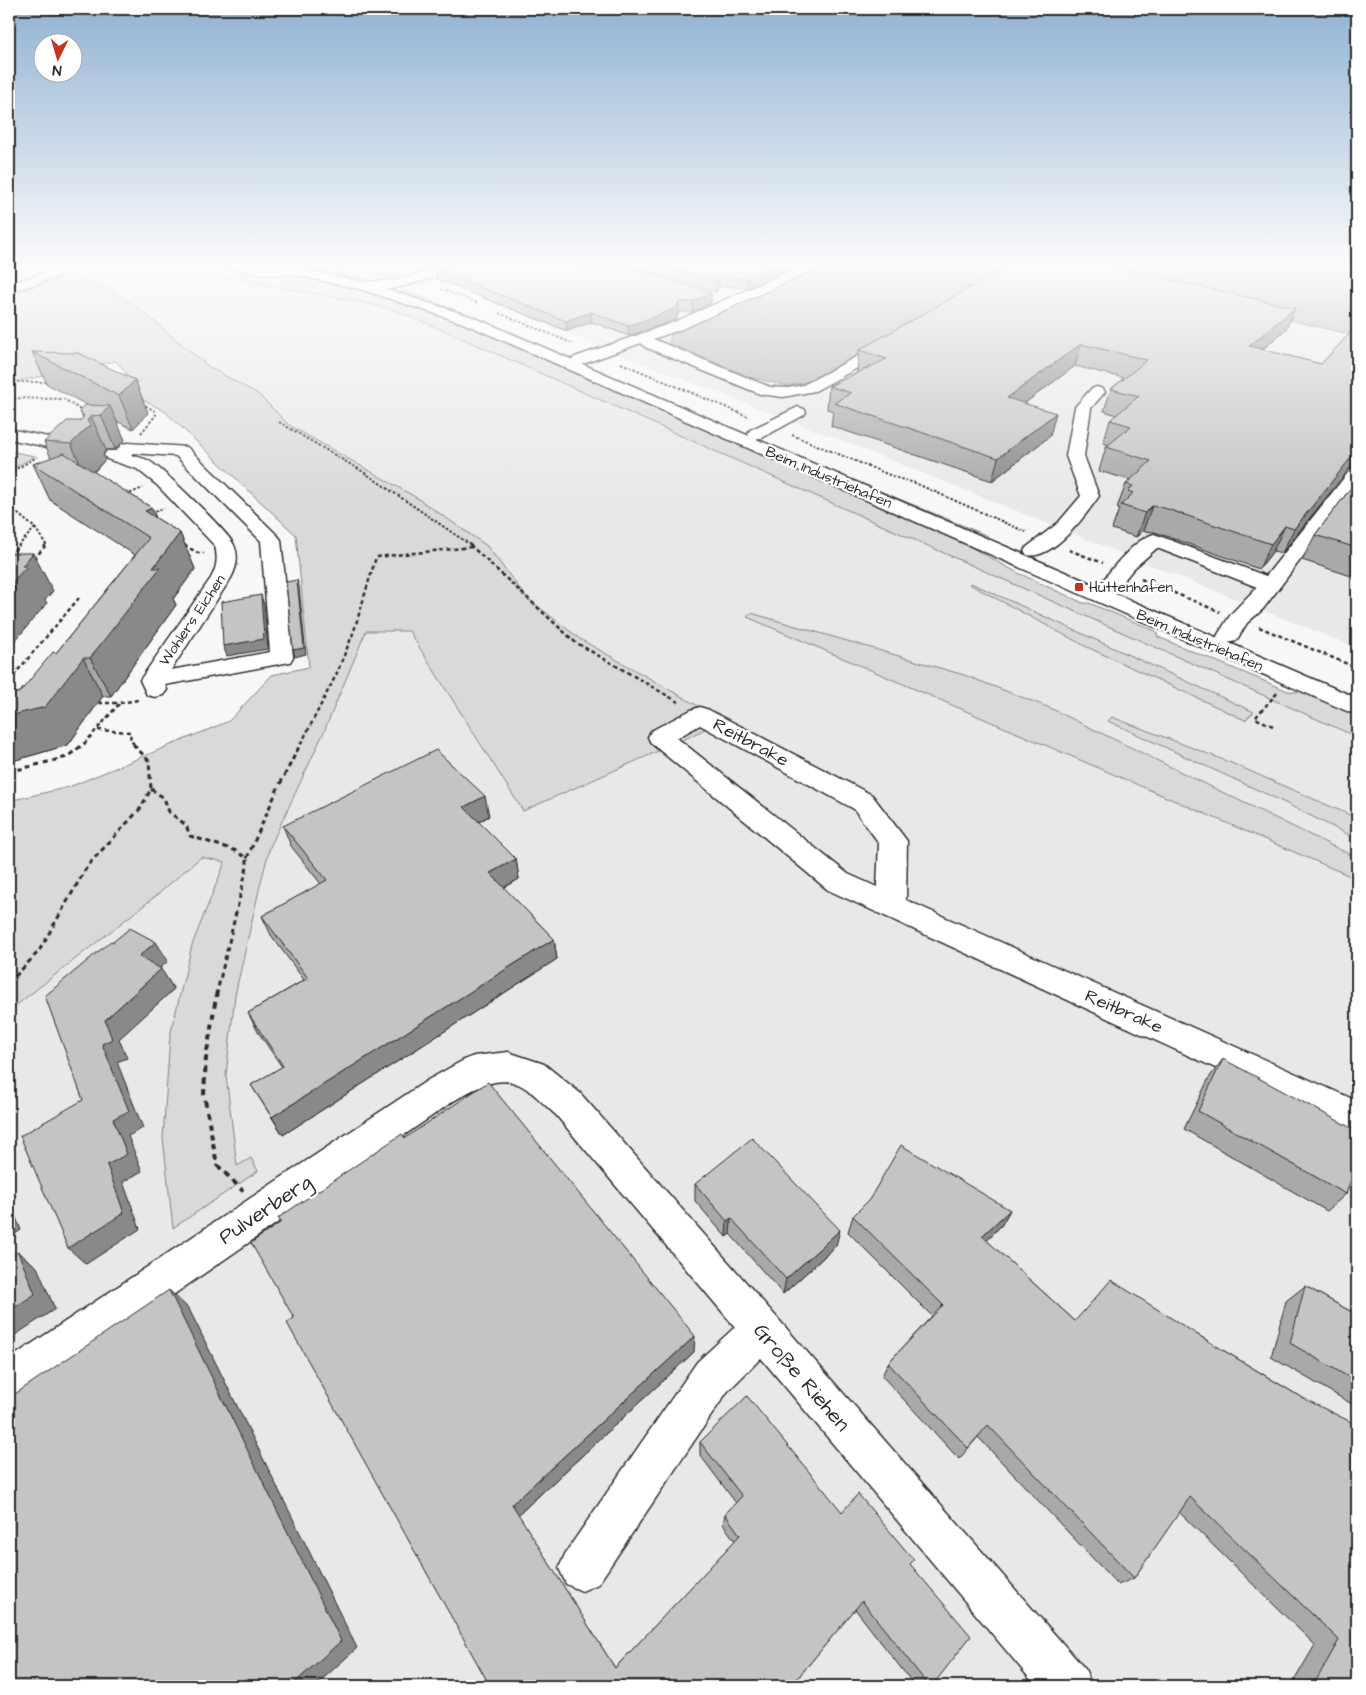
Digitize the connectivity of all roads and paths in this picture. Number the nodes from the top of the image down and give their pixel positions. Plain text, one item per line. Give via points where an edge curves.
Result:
1 (519, 342) edge
2 (539, 342) edge
3 (571, 342) edge
4 (631, 342) edge
5 (648, 342) edge
6 (893, 342) edge
7 (597, 353) junction
8 (580, 360) junction
9 (57, 382) edge
10 (9, 386) edge
11 (1097, 392) dead end
12 (9, 398) edge
13 (138, 402) dead end
14 (798, 412) dead end
15 (86, 413) edge
16 (280, 422) dead end
17 (763, 430) junction
18 (9, 434) edge
19 (111, 452) junction
20 (1357, 473) edge
21 (897, 478) junction
22 (162, 481) junction
23 (909, 484) dead end
24 (122, 497) edge
25 (960, 505) dead end
26 (977, 512) junction
27 (9, 517) edge
28 (36, 528) junction
29 (177, 540) edge
30 (1041, 546) junction
31 (473, 547) junction
32 (228, 553) junction
33 (9, 556) edge
34 (34, 560) dead end
35 (1116, 578) junction
36 (1270, 585) junction
37 (79, 598) dead end
38 (1233, 627) junction
39 (1357, 668) edge
40 (9, 682) edge
41 (1357, 690) edge
42 (1272, 699) dead end
43 (98, 703) dead end
44 (1357, 707) edge
45 (700, 715) junction
46 (1273, 726) dead end
47 (98, 730) junction
48 (9, 772) edge
49 (151, 789) junction
50 (247, 858) junction
51 (891, 906) junction
52 (9, 983) edge
53 (532, 1074) joint
54 (1357, 1117) edge
55 (263, 1210) junction
56 (762, 1330) junction
57 (9, 1383) edge
58 (582, 1568) dead end
59 (1068, 1686) edge

1 - 44 main road, Beim Industriehafen
2 - 8 main road, Beim Industriehafen
3 - 7 path
4 - 7 main road
5 - 6 main road via 766,391 779,393 809,388
7 - 8 main road
7 - 17 path
8 - 17 main road, Beim Industriehafen
9 - 10 path via 18,382
11 - 30 main road via 1083,407 1075,456 1090,496 1077,516
12 - 15 path via 64,399
13 - 19 path via 155,410 156,416
14 - 17 main road
16 - 31 path via 365,473
17 - 21 path
17 - 30 main road, Beim Industriehafen via 901,493
18 - 19 main road, Wohlers Eichen
19 - 22 main road, Wohlers Eichen via 143,464
19 - 32 main road, Wohlers Eichen via 181,451 271,540 282,657 154,688 228,566
20 - 36 main road
21 - 23 path
21 - 26 path
22 - 24 path
22 - 32 main road, Wohlers Eichen via 224,544
25 - 26 path
26 - 30 path
27 - 28 path via 18,514
28 - 33 path
28 - 34 path via 47,546
29 - 32 path via 198,553
30 - 35 main road, Beim Industriehafen
30 - 35 path
31 - 45 path via 575,642
31 - 50 path via 376,558 354,632 336,675 278,788
35 - 36 main road via 1154,540
35 - 38 main road, Beim Industriehafen
35 - 38 path
36 - 38 main road
37 - 40 path
38 - 39 path
38 - 41 main road, Beim Industriehafen
42 - 46 path via 1255,718
43 - 47 path via 120,703
45 - 51 main road, Reitbrake via 862,802 893,842
45 - 51 main road, Reitbrake via 660,737 838,882
47 - 48 path via 67,758
47 - 49 path via 130,732 131,741 149,761
49 - 50 path via 164,798 169,812 186,825 190,836 240,851
49 - 52 path via 140,809 88,865 39,951
50 - 55 path via 248,867 212,1016 204,1094 217,1165
51 - 54 main road, Reitbrake
53 - 55 main road, Pulverberg via 508,1067 474,1071
53 - 56 main road, Große Riehen via 568,1104
55 - 57 main road, Pulverberg
56 - 58 main road via 712,1377
56 - 59 main road, Große Riehen

